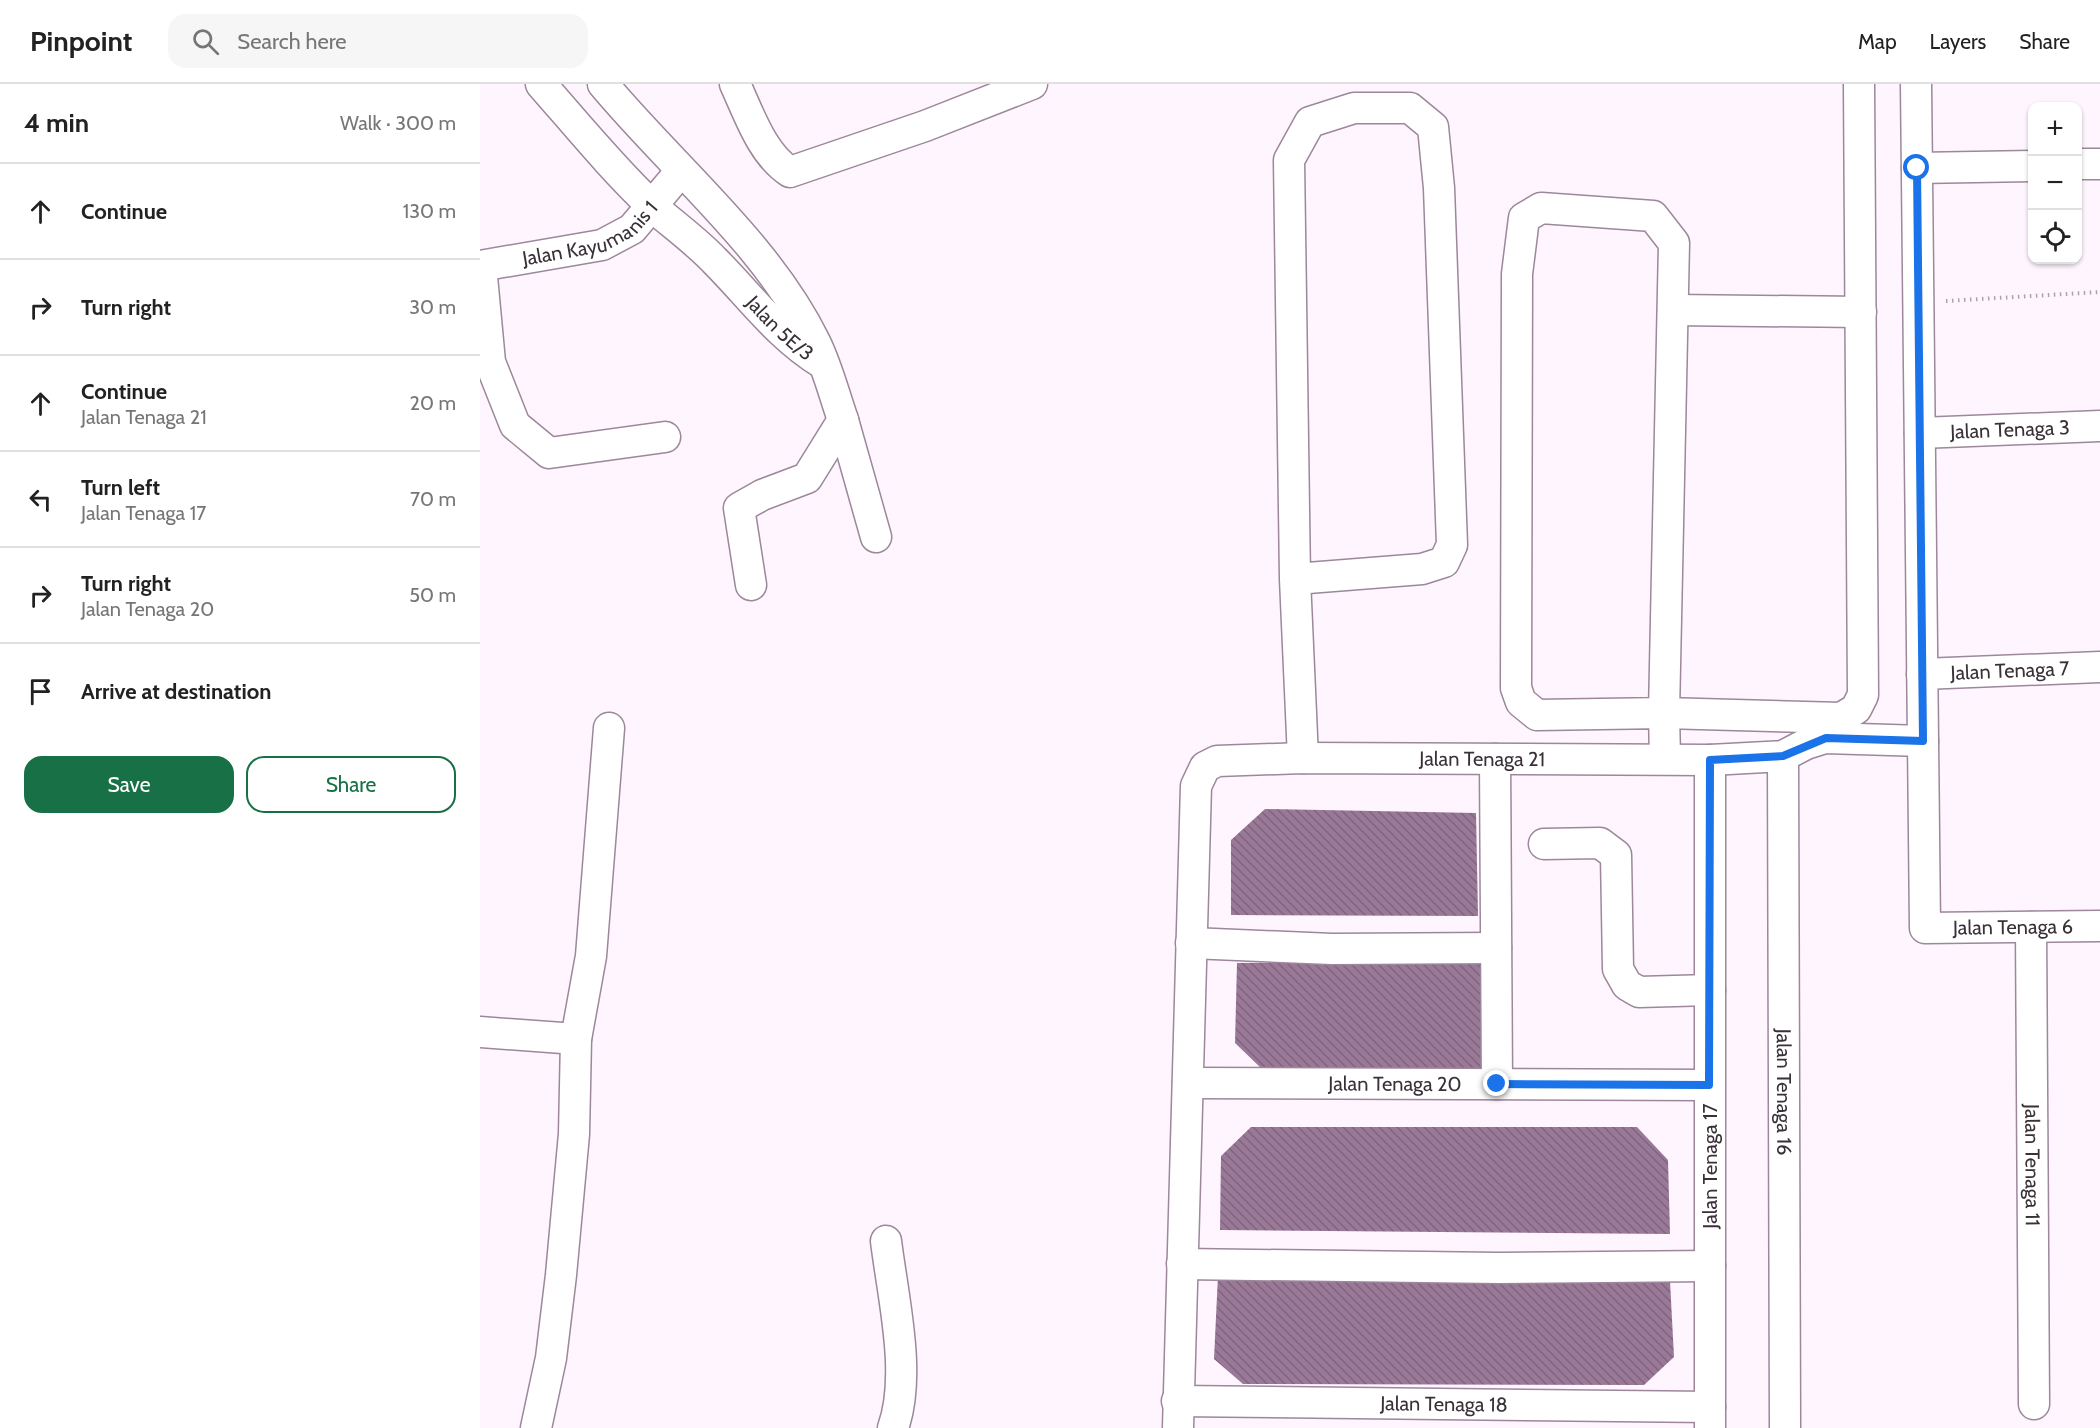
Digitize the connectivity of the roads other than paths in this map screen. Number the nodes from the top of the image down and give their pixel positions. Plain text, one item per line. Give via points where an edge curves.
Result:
1 (541, 84) edge
2 (603, 84) edge
3 (735, 84) edge
4 (1032, 84) edge
5 (1859, 84) edge
6 (1916, 84) edge
7 (2100, 164) edge
8 (2082, 165) edge
9 (2028, 166) edge
10 (1917, 168) junction
11 (681, 171) junction
12 (652, 206) junction
13 (480, 266) edge
14 (1673, 310) junction
15 (1861, 312) junction
16 (822, 363) junction
17 (843, 420) junction
18 (2100, 426) edge
19 (1920, 433) junction
20 (665, 437) dead end
21 (876, 537) dead end
22 (1295, 579) junction
23 (751, 585) dead end
24 (2100, 667) edge
25 (1922, 674) junction
26 (1664, 713) junction
27 (609, 728) dead end
28 (1923, 741) junction
29 (1783, 756) junction
30 (1303, 758) junction
31 (1495, 759) junction
32 (1665, 759) junction
33 (1710, 760) junction
34 (1544, 844) dead end
35 (2100, 926) edge
36 (2031, 927) junction
37 (1191, 942) junction
38 (1496, 948) junction
39 (1710, 990) junction
40 (480, 1032) edge
41 (576, 1039) junction
42 (1188, 1083) junction
43 (1497, 1084) junction
44 (1709, 1085) junction
45 (886, 1241) dead end
46 (1182, 1264) junction
47 (1710, 1266) junction
48 (2034, 1404) dead end
49 (1178, 1415) edge
50 (1710, 1418) edge
51 (536, 1428) edge
52 (893, 1428) edge
53 (1785, 1428) edge

1 - 12 street, Jalan 5E/3
2 - 11 street, Jalan 5E/3
3 - 4 street via 777,163 790,172
5 - 15 street
6 - 10 street
7 - 8 street
9 - 10 street
10 - 19 street
11 - 12 street, Jalan Kayumanis 1
11 - 16 street, Jalan 5E/3 via 749,243 800,316 816,343
12 - 13 street, Jalan Kayumanis 1 via 632,229 602,245
12 - 16 street, Jalan 5E/3 via 713,259 798,348
13 - 20 street via 490,362 515,425 549,453
14 - 15 street
14 - 26 street
14 - 26 street via 1674,243 1653,216 1542,208 1524,218 1517,274 1516,688 1521,702 1538,715
15 - 26 street via 1863,695 1856,709 1841,718
16 - 17 street
17 - 21 street
17 - 23 street via 807,478 739,508
18 - 19 street, Jalan Tenaga 3
19 - 25 street
22 - 22 street via 1289,160 1310,122 1354,108 1410,108 1433,127 1439,188 1452,545 1444,562 1422,570
22 - 30 street
24 - 25 street, Jalan Tenaga 7
25 - 28 street
26 - 32 street
27 - 41 street via 591,956
28 - 29 street, Jalan Tenaga 21 via 1826,738
28 - 36 street, Jalan Tenaga 6 via 1925,928
29 - 33 street, Jalan Tenaga 21
29 - 53 street, Jalan Tenaga 16
30 - 31 street, Jalan Tenaga 21
30 - 37 street, Jalan Tenaga 21 via 1217,761 1204,767 1196,786
31 - 32 street, Jalan Tenaga 21
31 - 38 street
32 - 33 street, Jalan Tenaga 21
33 - 39 street, Jalan Tenaga 17
34 - 39 street via 1600,843 1616,855 1618,969 1626,986 1639,992
35 - 36 street, Jalan Tenaga 6
36 - 48 street, Jalan Tenaga 11
37 - 38 street via 1332,949
37 - 42 street
38 - 43 street
39 - 44 street, Jalan Tenaga 17
40 - 41 street
41 - 51 street via 574,1134 561,1275 551,1358
42 - 43 street, Jalan Tenaga 20
42 - 46 street
43 - 44 street, Jalan Tenaga 20
44 - 47 street, Jalan Tenaga 17
45 - 52 street via 903,1382
46 - 47 street
46 - 49 street
47 - 50 street, Jalan Tenaga 17
49 - 50 street, Jalan Tenaga 18

